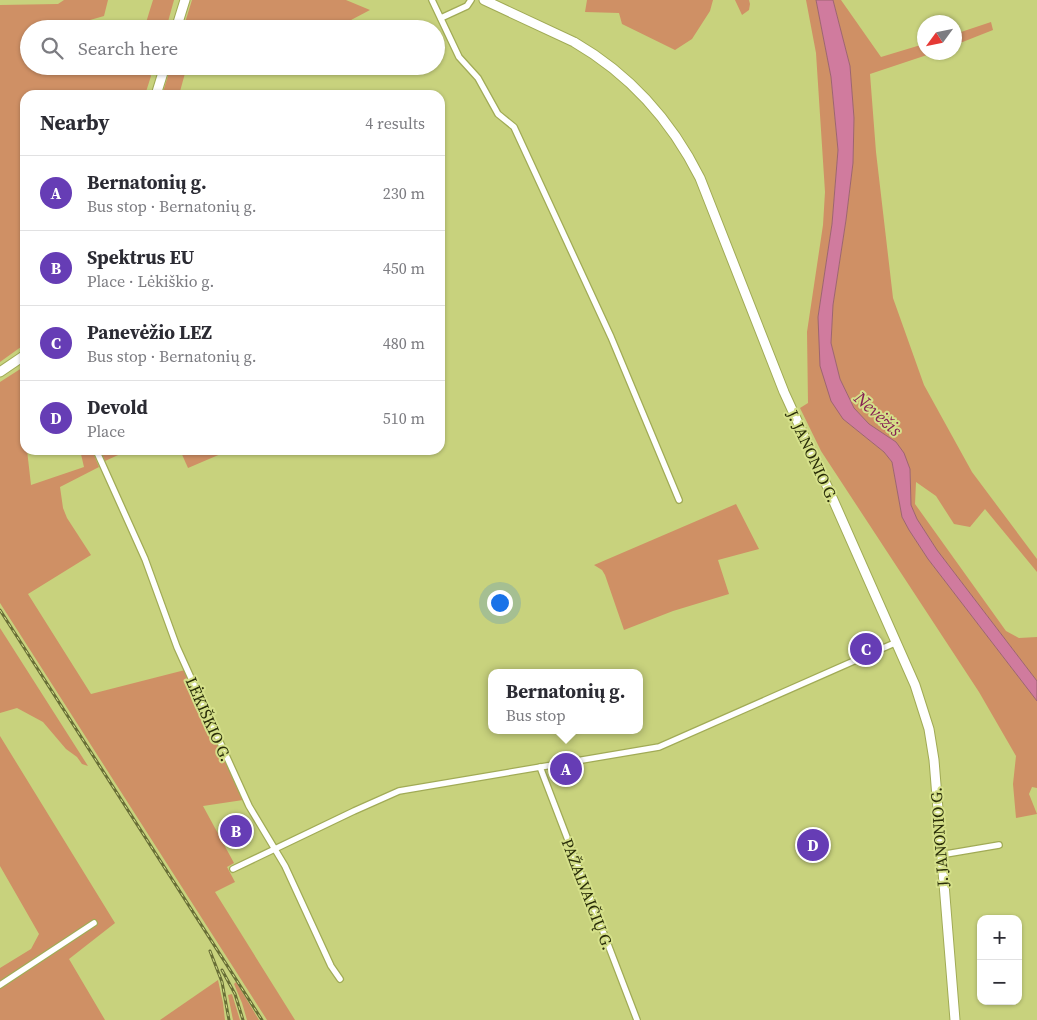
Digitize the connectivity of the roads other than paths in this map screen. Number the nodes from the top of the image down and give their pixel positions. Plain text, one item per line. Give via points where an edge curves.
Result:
1 (185, 0) edge
2 (432, 0) edge
3 (471, 0) edge
4 (484, 0) edge
5 (441, 18) joint
6 (179, 20) edge
7 (445, 27) edge
8 (162, 75) edge
9 (158, 90) edge
10 (20, 358) edge
11 (0, 372) edge
12 (98, 455) edge
13 (679, 500) dead end
14 (897, 642) junction
15 (540, 767) junction
16 (999, 845) dead end
17 (276, 848) junction
18 (940, 855) junction
19 (233, 870) dead end
20 (94, 923) dead end
21 (340, 979) dead end
22 (0, 986) edge
23 (637, 1020) edge
24 (955, 1020) edge

1 - 6 street
2 - 5 street
3 - 5 street via 467,6
4 - 14 street, J. JANONIO G. via 550,30 596,56 649,102 678,138 700,178 784,392
7 - 13 street via 459,58 478,78 498,114 514,127 617,351
8 - 9 street
10 - 11 street
12 - 17 street, LĖKIŠKIO G. via 145,559 177,647 249,806
14 - 15 street via 664,745
14 - 18 street, J. JANONIO G. via 929,729
15 - 17 street via 399,791
15 - 23 street, PAŽALVAIČIŲ G.
16 - 18 street
17 - 19 street
17 - 21 street, LĖKIŠKIO G. via 330,966
18 - 24 street, J. JANONIO G.
20 - 22 street

